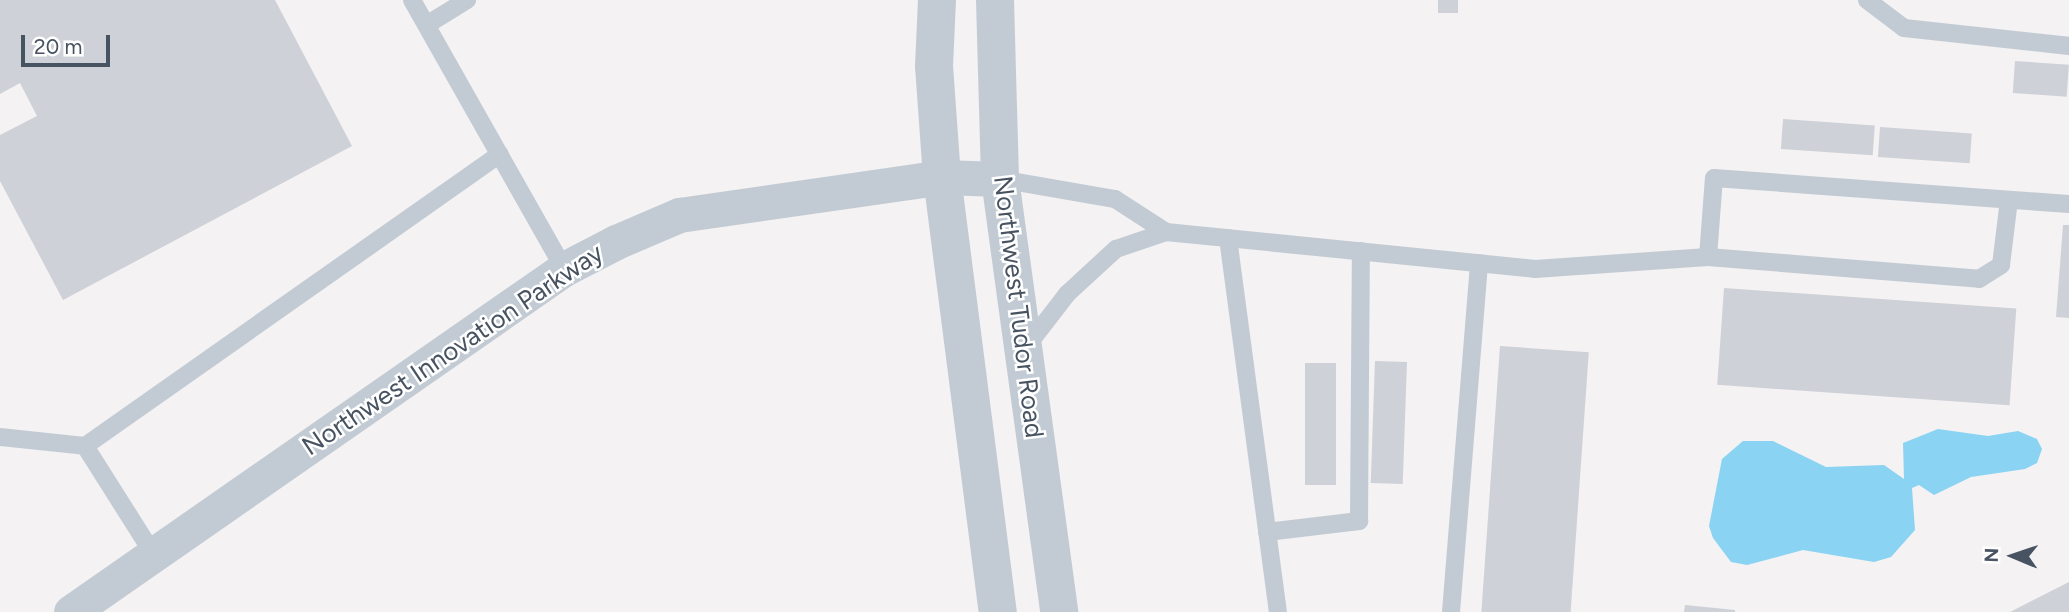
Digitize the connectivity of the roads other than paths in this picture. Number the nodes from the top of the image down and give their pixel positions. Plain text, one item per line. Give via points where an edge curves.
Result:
1 (412, 0) edge
2 (467, 0) edge
3 (937, 0) edge
4 (995, 0) edge
5 (1867, 0) edge
6 (428, 24) junction
7 (2069, 46) edge
8 (500, 154) junction
9 (942, 177) junction
10 (1000, 179) junction
11 (2009, 200) junction
12 (2069, 204) edge
13 (1166, 232) junction
14 (1228, 238) junction
15 (1361, 251) junction
16 (1708, 257) junction
17 (1479, 263) junction
18 (564, 269) junction
19 (1023, 352) junction
20 (0, 437) edge
21 (85, 446) junction
22 (1267, 532) junction
23 (154, 555) junction
24 (71, 612) edge
25 (998, 612) edge
26 (1059, 612) edge
27 (1278, 612) edge
28 (1451, 612) edge

1 - 6 lane
2 - 6 lane
3 - 9 street via 934,66
4 - 10 street, Northwest Tudor Road
5 - 7 lane via 1904,28
6 - 8 lane
8 - 18 lane
8 - 21 lane
9 - 10 street, Northwest Innovation Parkway
9 - 18 street, Northwest Innovation Parkway via 679,215
9 - 25 street
10 - 13 lane via 1115,199
10 - 19 street, Northwest Tudor Road
11 - 12 lane
11 - 16 lane via 2001,265 1979,279
11 - 16 lane via 1714,178
13 - 14 lane
13 - 19 lane via 1139,237 1096,266 1048,315
14 - 15 lane
14 - 22 lane
15 - 17 lane
15 - 22 lane via 1359,521
16 - 17 lane via 1535,269
17 - 28 lane
18 - 23 street, Northwest Innovation Parkway
19 - 26 street, Northwest Tudor Road
20 - 21 lane
21 - 23 lane
22 - 27 lane
23 - 24 street, Northwest Innovation Parkway

